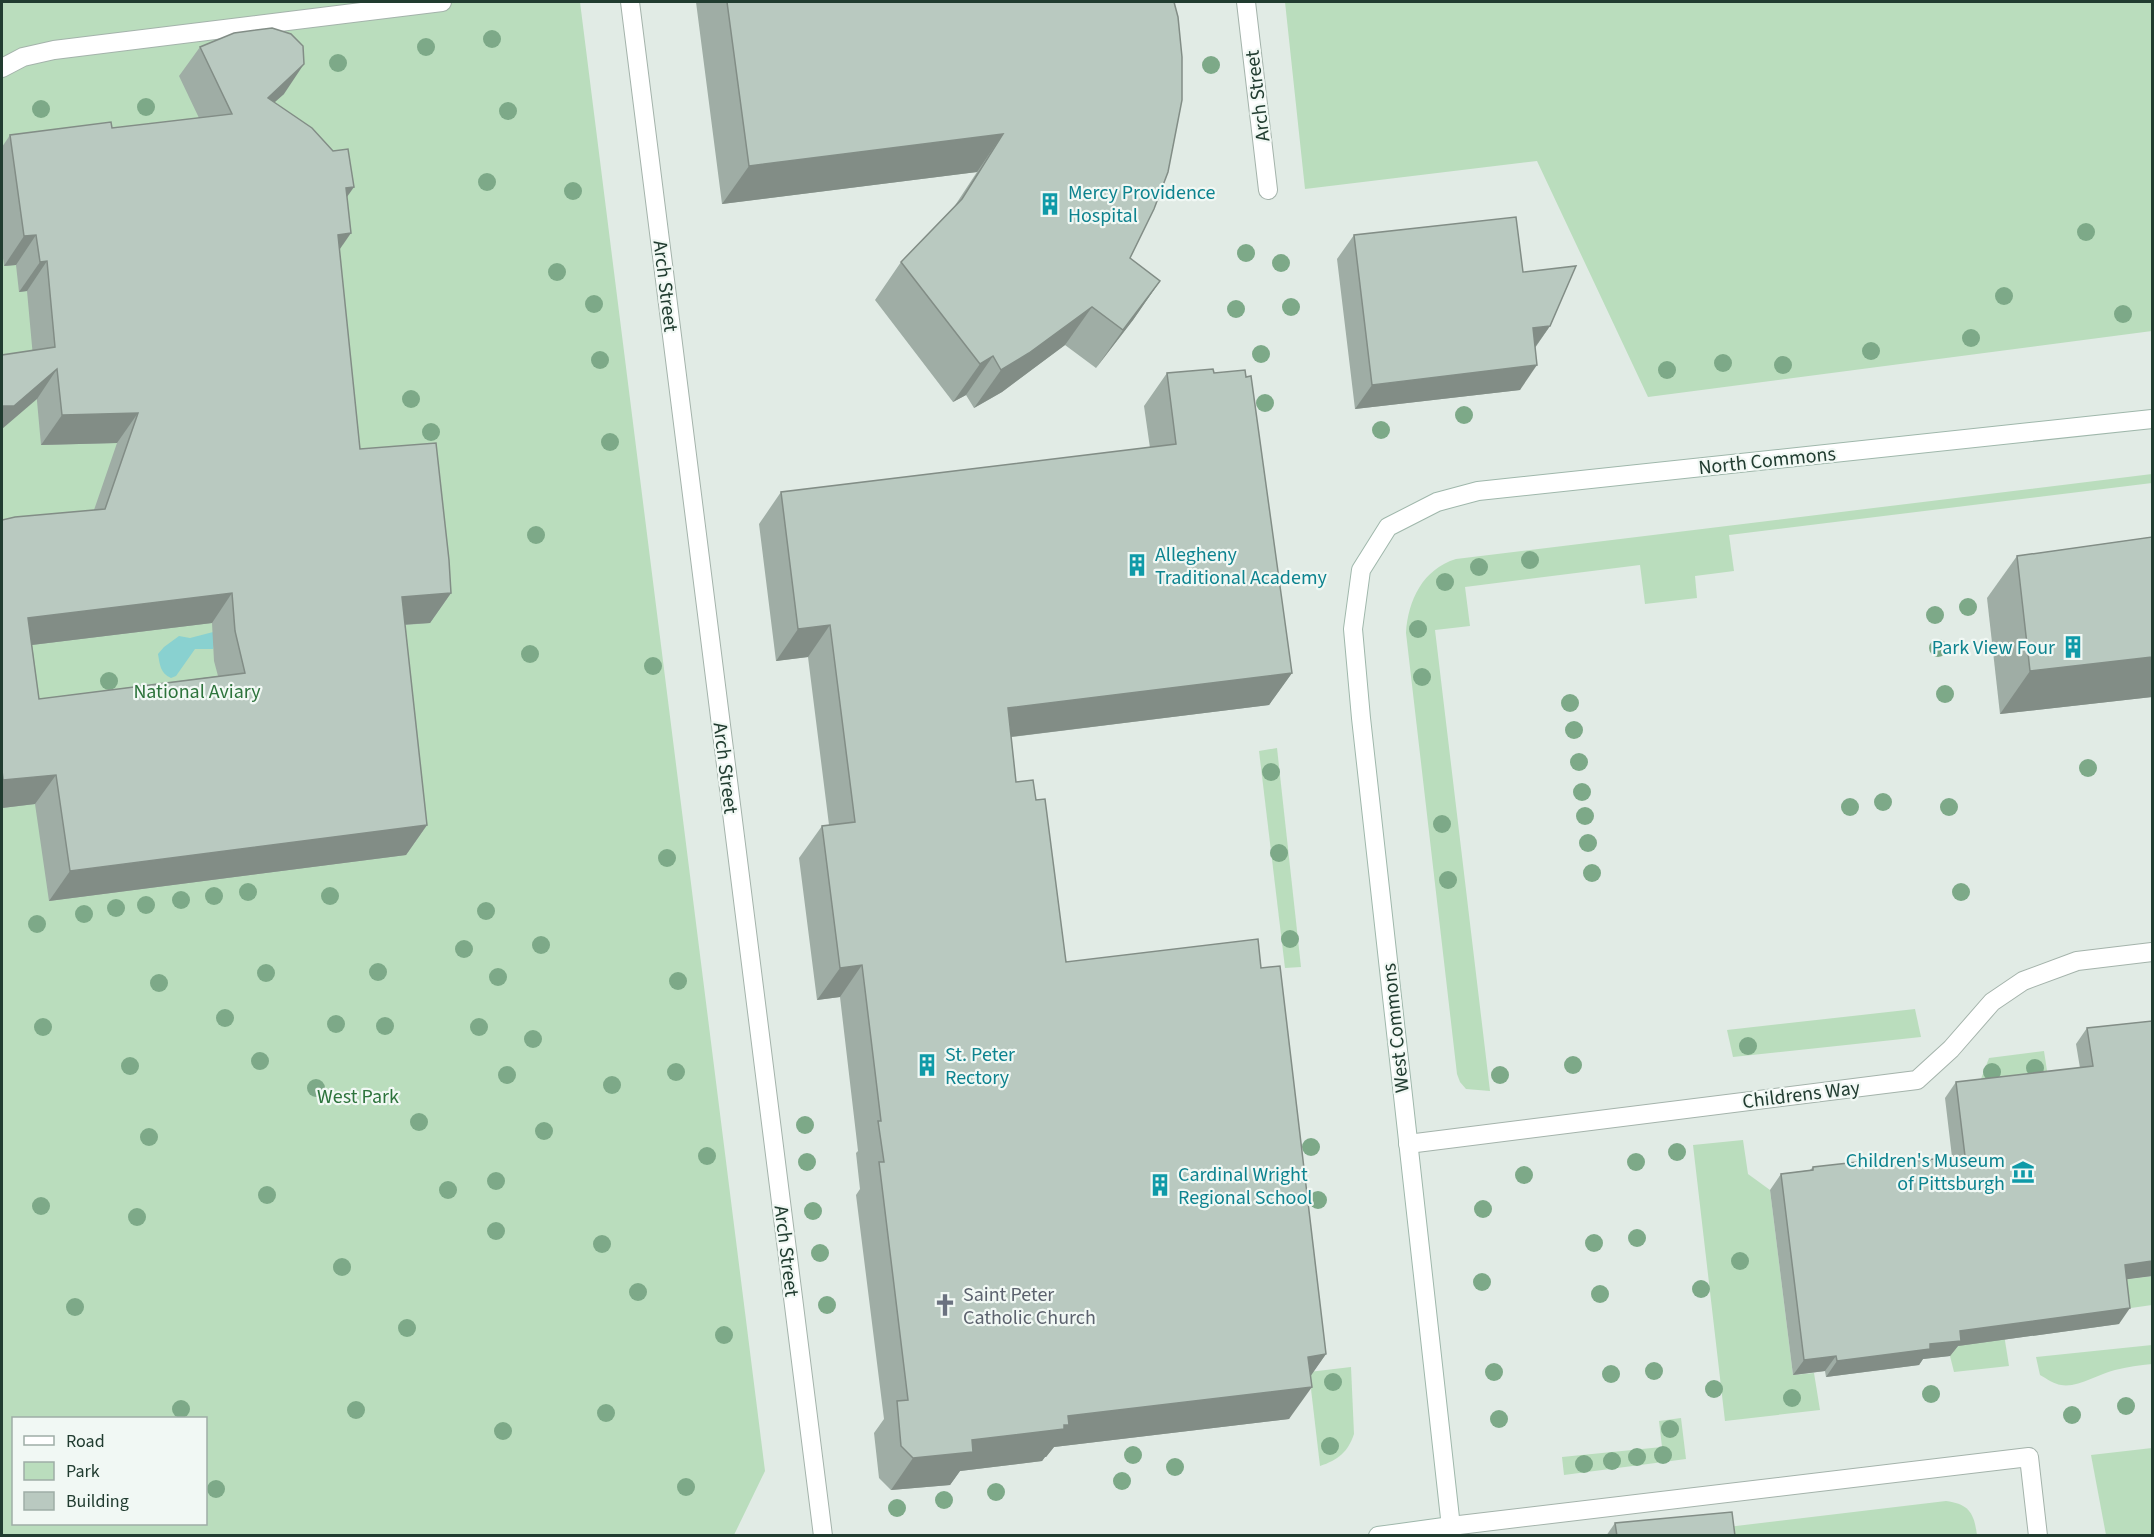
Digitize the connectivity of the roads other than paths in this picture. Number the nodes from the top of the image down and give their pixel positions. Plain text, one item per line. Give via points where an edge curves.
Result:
1 (442, 2) edge
2 (630, 2) edge
3 (1246, 2) edge
4 (2, 68) edge
5 (1269, 190) dead end
6 (2152, 419) edge
7 (1388, 527) joint
8 (2152, 952) edge
9 (1408, 1144) junction
10 (1452, 1531) edge
11 (823, 1536) edge
12 (1378, 1536) edge
13 (2038, 1536) edge

1 - 4 street via 54,50 23,57
2 - 11 street, Arch Street
3 - 5 street, Arch Street
6 - 7 street, North Commons via 1478,491 1437,502
7 - 9 street, West Commons via 1361,570 1353,629
8 - 9 street, Childrens Way via 2077,961 2023,981 1992,1002 1951,1049 1917,1080
9 - 10 street, West Commons
10 - 12 street
10 - 13 street via 2029,1457

